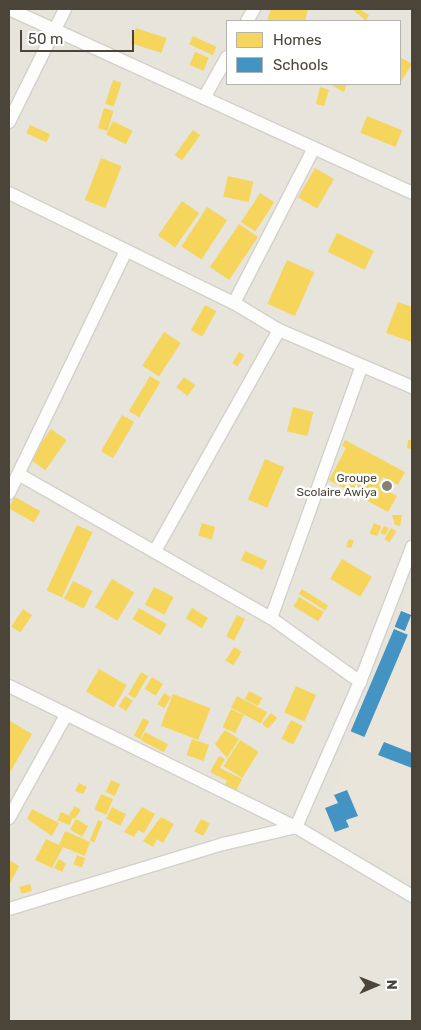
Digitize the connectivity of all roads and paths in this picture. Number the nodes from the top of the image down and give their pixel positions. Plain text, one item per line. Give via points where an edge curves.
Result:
1 (9, 9) edge
2 (65, 9) edge
3 (254, 9) edge
4 (248, 20) edge
5 (53, 31) junction
6 (226, 59) edge
7 (204, 98) junction
8 (9, 122) edge
9 (314, 148) junction
10 (9, 193) edge
11 (412, 193) edge
12 (125, 253) junction
13 (234, 303) junction
14 (279, 330) junction
15 (361, 368) junction
16 (412, 387) edge
17 (20, 475) junction
18 (9, 493) edge
19 (412, 547) edge
20 (155, 551) junction
21 (271, 618) junction
22 (360, 682) junction
23 (9, 686) edge
24 (65, 717) junction
25 (9, 818) edge
26 (296, 827) junction
27 (412, 896) edge
28 (9, 909) edge

1 - 5 street
2 - 5 street
3 - 4 street
5 - 7 street
5 - 8 street
6 - 7 street
7 - 9 street
9 - 11 street
9 - 13 street
10 - 12 street
12 - 13 street
12 - 17 street
13 - 14 street
14 - 15 street
14 - 20 street
15 - 16 street
15 - 21 street
17 - 18 street
17 - 20 street
19 - 22 street
20 - 21 street
21 - 22 street
22 - 26 street
23 - 24 street
24 - 25 street
24 - 26 street
26 - 27 street
26 - 28 street via 224,844

